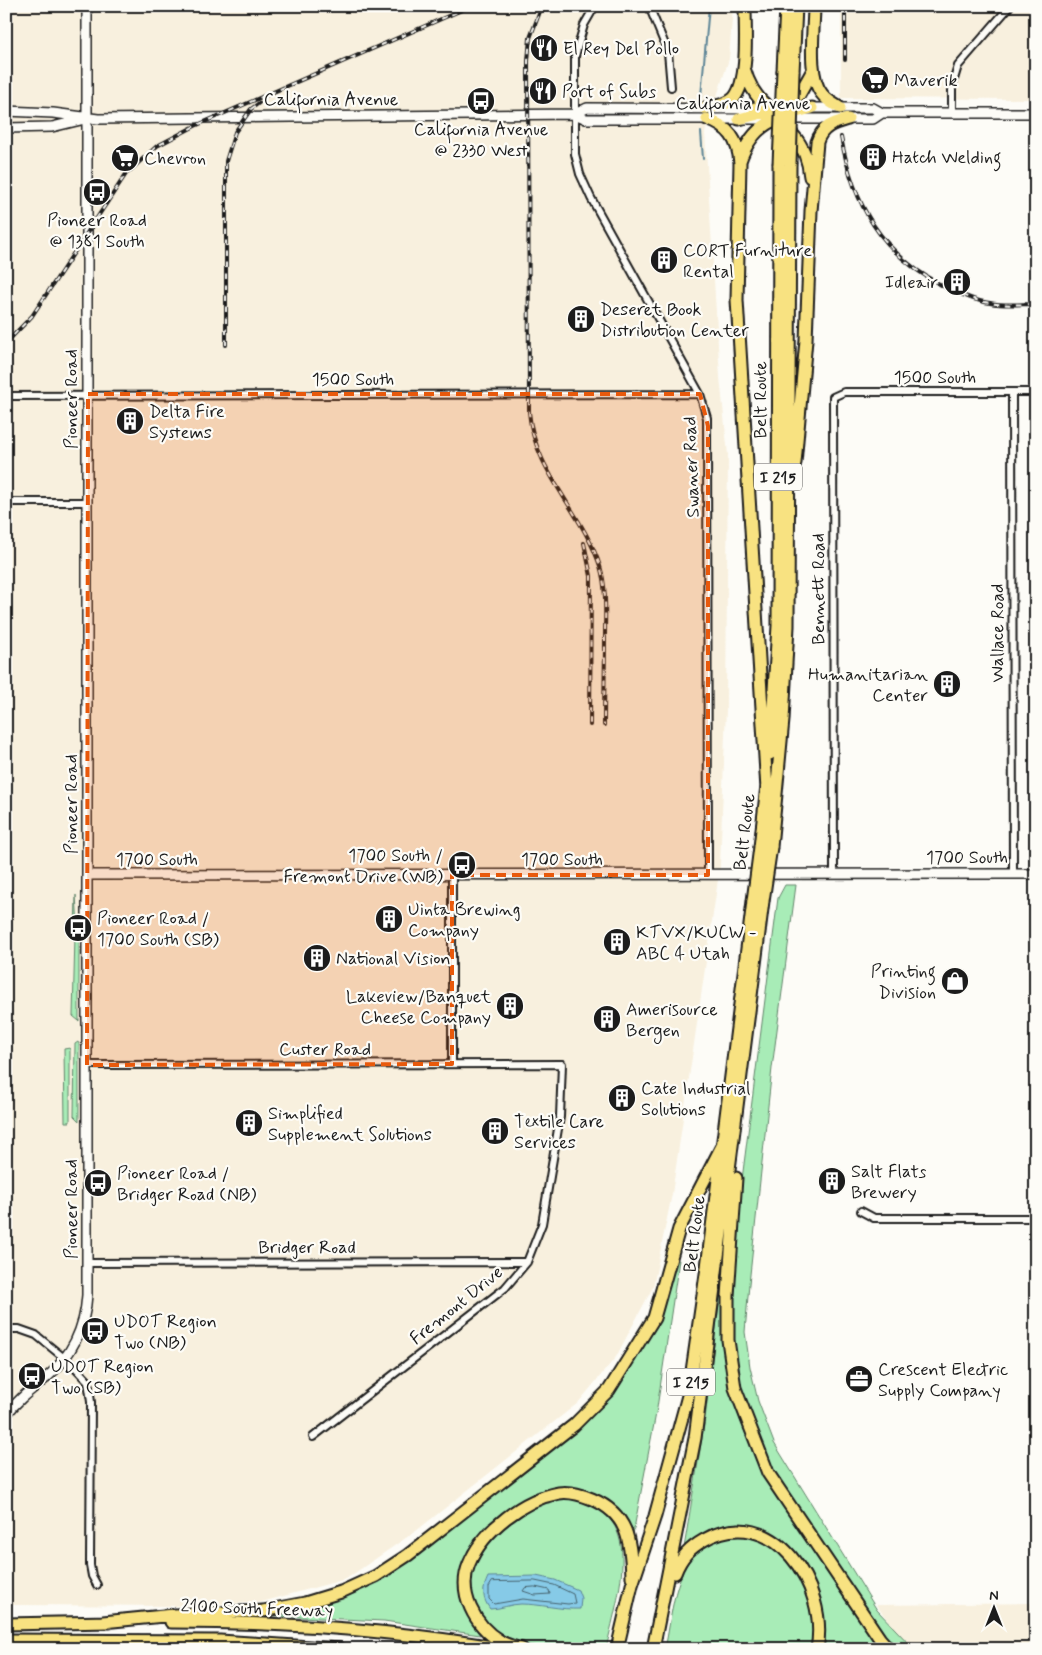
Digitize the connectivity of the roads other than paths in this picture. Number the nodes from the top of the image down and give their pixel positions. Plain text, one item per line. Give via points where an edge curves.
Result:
1 (87, 6) edge
2 (595, 6) edge
3 (649, 6) edge
4 (745, 6) edge
5 (786, 6) edge
6 (796, 6) edge
7 (814, 6) edge
8 (1010, 6) edge
9 (744, 66) junction
10 (813, 70) junction
11 (788, 71) junction
12 (670, 87) dead end
13 (812, 108) joint
14 (840, 108) junction
15 (6, 112) edge
16 (772, 112) junction
17 (882, 113) junction
18 (1036, 113) edge
19 (574, 114) junction
20 (706, 114) junction
21 (952, 114) junction
22 (88, 118) junction
23 (739, 119) joint
24 (800, 119) joint
25 (848, 119) junction
26 (6, 128) edge
27 (740, 163) junction
28 (784, 164) junction
29 (811, 212) junction
30 (1012, 392) junction
31 (1036, 392) edge
32 (88, 394) junction
33 (700, 394) junction
34 (834, 394) joint
35 (6, 396) edge
36 (6, 502) edge
37 (88, 502) junction
38 (789, 522) junction
39 (767, 790) junction
40 (765, 847) junction
41 (708, 874) junction
42 (834, 874) junction
43 (1013, 874) junction
44 (1036, 874) edge
45 (87, 875) junction
46 (452, 875) junction
47 (758, 901) junction
48 (87, 1064) junction
49 (452, 1064) junction
50 (562, 1064) joint
51 (739, 1095) junction
52 (723, 1144) junction
53 (861, 1212) dead end
54 (1036, 1218) edge
55 (527, 1262) junction
56 (87, 1263) junction
57 (6, 1329) edge
58 (65, 1359) junction
59 (6, 1414) edge
60 (313, 1437) dead end
61 (97, 1585) dead end
62 (632, 1585) junction
63 (661, 1613) junction
64 (103, 1622) junction
65 (6, 1624) edge
66 (6, 1640) edge
67 (185, 1640) junction
68 (214, 1649) edge
69 (339, 1649) edge
70 (505, 1649) edge
71 (522, 1649) edge
72 (617, 1649) edge
73 (654, 1649) edge
74 (817, 1649) edge
75 (889, 1649) edge

1 - 22 main road, Pioneer Road
2 - 19 street, Swaner Road via 584,25 575,56
3 - 12 street via 668,52
4 - 9 highway
5 - 11 highway, Belt Route / I 215
6 - 11 highway, Belt Route / I 215
7 - 10 highway
8 - 21 street via 958,66 952,86
9 - 16 highway via 753,90
9 - 20 highway via 733,98
10 - 14 highway via 822,94
10 - 16 highway via 799,95
11 - 28 highway, Belt Route / I 215, bridge
13 - 14 main road, California Avenue
13 - 16 highway
14 - 17 main road, California Avenue via 873,108
15 - 22 main road, California Avenue
16 - 20 main road, California Avenue
16 - 23 highway
16 - 24 highway
16 - 27 highway via 747,144
16 - 29 highway via 793,134 805,153
17 - 21 main road, California Avenue
17 - 25 main road, California Avenue via 873,119
18 - 21 main road, California Avenue
19 - 20 main road, California Avenue via 587,108
19 - 22 main road, California Avenue
19 - 33 street, Swaner Road via 575,154 584,184
20 - 23 main road, California Avenue
20 - 27 highway via 731,134 738,148
22 - 26 main road, California Avenue via 52,127
22 - 32 main road, Pioneer Road
24 - 25 main road, California Avenue
25 - 29 highway via 827,126 819,136
27 - 39 highway via 737,300
28 - 38 highway, Belt Route / I 215
28 - 39 highway, Belt Route / I 215 via 778,626
29 - 38 highway via 806,340
30 - 31 street, 1500 South
30 - 34 street, 1500 South
30 - 43 street, Wallace Road
32 - 33 street, 1500 South
32 - 35 street, 1500 South
32 - 37 main road, Pioneer Road
33 - 41 street, Swaner Road via 708,426
34 - 42 street, Bennett Road
36 - 37 street
37 - 45 main road, Pioneer Road
38 - 40 highway, Belt Route / I 215 via 785,702
39 - 40 highway, Belt Route / I 215
40 - 47 highway, Belt Route / I 215, bridge
41 - 42 main road, 1700 South
41 - 46 main road, 1700 South
42 - 43 main road, 1700 South
43 - 44 main road, 1700 South
45 - 46 main road, 1700 South
45 - 48 main road, Pioneer Road
46 - 49 street
47 - 51 highway, Belt Route / I 215
47 - 52 highway, Belt Route / I 215
48 - 49 street, Custer Road
48 - 56 main road, Pioneer Road
49 - 50 street, Custer Road
50 - 55 street, Fremont Drive via 560,1117 553,1164 542,1224
51 - 63 highway, Belt Route / I 215 via 696,1438
51 - 75 highway via 741,1125 728,1296 728,1340 735,1388 768,1473
52 - 62 highway, Belt Route / I 215 via 689,1392 655,1516
52 - 64 highway via 680,1229 654,1318 609,1390 574,1425 408,1555 367,1580 305,1603 263,1610
53 - 54 street via 874,1218
55 - 56 street, Bridger Road
55 - 60 street, Fremont Drive via 505,1288
56 - 58 main road, Pioneer Road via 84,1319 80,1334
57 - 58 street via 31,1332
58 - 59 main road, Pioneer Road
58 - 61 street via 80,1372 90,1387 90,1565
62 - 71 highway via 625,1527 620,1518 600,1502 572,1493 560,1493 516,1511 479,1546 468,1565 466,1588 468,1604 478,1623 502,1643
62 - 72 highway, Belt Route / I 215
63 - 73 highway, Belt Route / I 215
63 - 74 highway via 680,1561 690,1549 715,1534 747,1531 776,1542 799,1564 808,1580 818,1614
64 - 65 highway, 2100 South Freeway
64 - 70 highway, 2100 South Freeway via 243,1622 311,1626
66 - 67 highway, 2100 South Freeway
67 - 68 highway
67 - 69 highway, 2100 South Freeway

